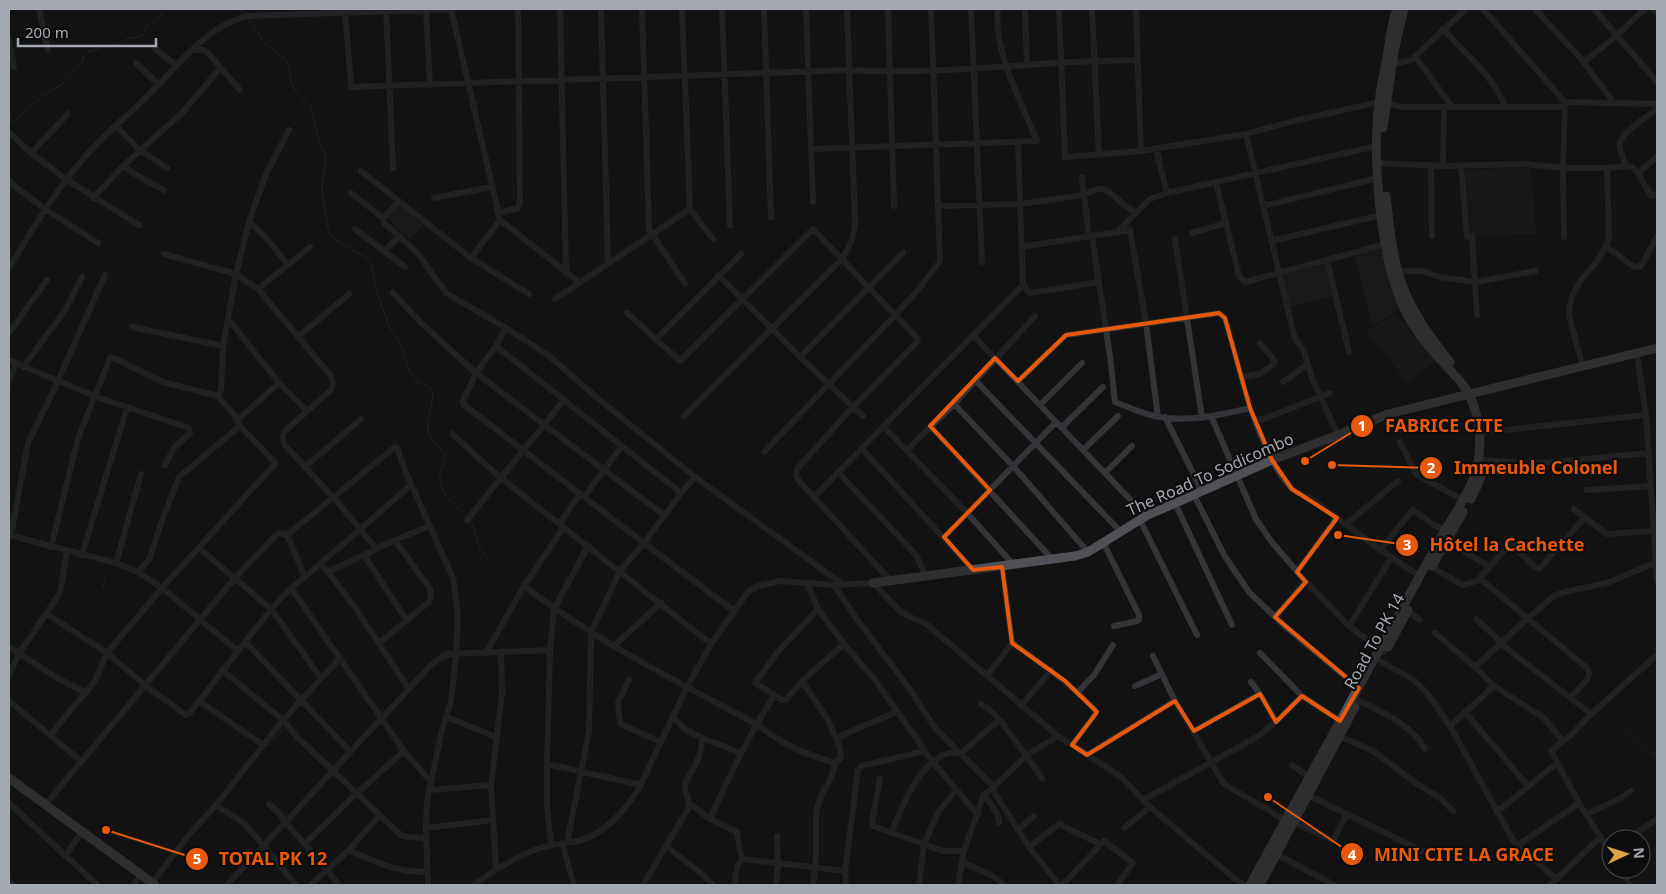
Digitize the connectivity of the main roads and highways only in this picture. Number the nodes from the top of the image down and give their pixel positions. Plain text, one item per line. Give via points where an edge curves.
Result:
1 (1397, 9) edge
2 (1404, 9) edge
3 (1382, 103) junction
4 (1380, 163) junction
5 (1657, 348) edge
6 (1472, 394) junction
7 (1477, 406) junction
8 (873, 583) road end
9 (1381, 654) junction
10 (1336, 735) junction
11 (9, 778) edge
12 (1288, 820) junction
13 (153, 884) edge
14 (1250, 885) edge
15 (1260, 885) edge

1 - 3 main road
2 - 3 main road
3 - 4 main road
3 - 4 main road via 1377,146
4 - 6 main road via 1398,271 1410,303
4 - 6 main road via 1378,178 1386,244 1391,275 1402,306 1426,342
5 - 6 main road, The Road To Sodicombo
6 - 7 main road
6 - 8 main road, The Road To Sodicombo via 1395,411 1272,460 1143,518 1088,552 1053,560
7 - 9 main road, Road To PK 14 via 1480,458 1474,478
7 - 9 main road, Road To PK 14 via 1485,432 1485,460 1479,482
9 - 10 main road, Road To PK 14
9 - 10 main road, Road To PK 14 via 1340,721
10 - 12 main road, Road To PK 14 via 1309,777
10 - 12 main road, Road To PK 14 via 1308,794
11 - 13 main road
12 - 14 main road, Road To PK 14
12 - 15 main road, Road To PK 14

